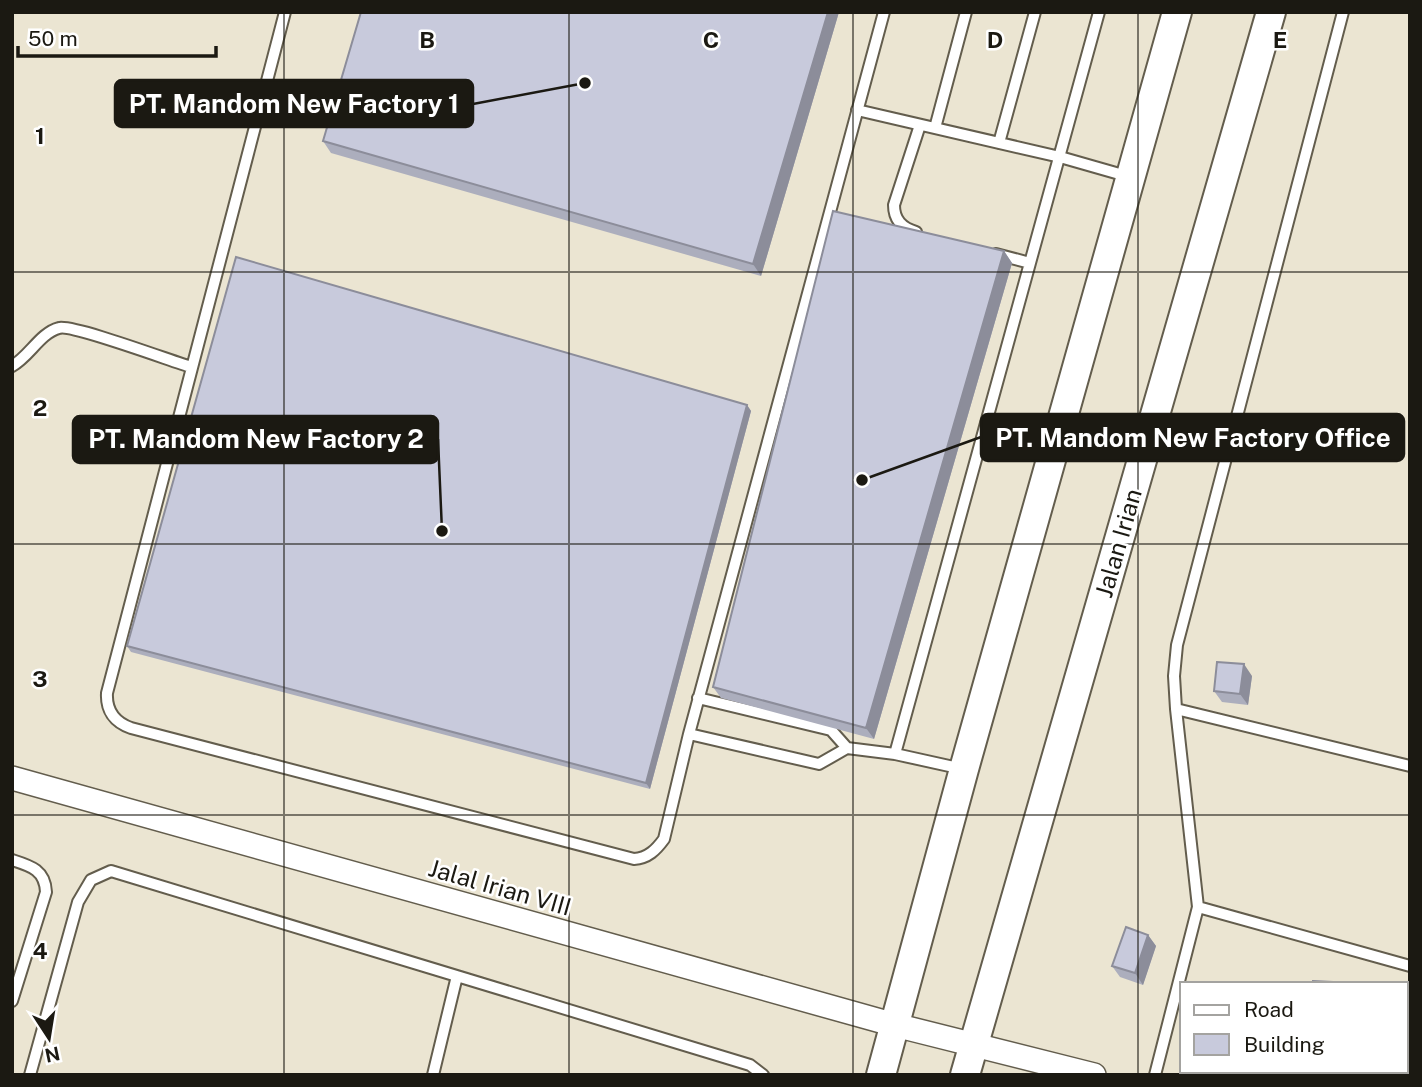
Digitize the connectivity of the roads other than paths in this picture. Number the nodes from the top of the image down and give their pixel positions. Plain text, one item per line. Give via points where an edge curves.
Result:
1 (285, 12) edge
2 (884, 12) edge
3 (966, 12) edge
4 (1035, 12) edge
5 (1099, 12) edge
6 (1177, 12) edge
7 (1271, 12) edge
8 (1343, 12) edge
9 (857, 110) junction
10 (920, 125) junction
11 (935, 128) junction
12 (999, 143) junction
13 (1059, 157) junction
14 (1131, 178) junction
15 (932, 236) edge
16 (981, 250) edge
17 (1030, 263) junction
18 (12, 366) edge
19 (191, 367) junction
20 (698, 698) junction
21 (1176, 709) junction
22 (689, 734) junction
23 (846, 748) junction
24 (895, 754) junction
25 (1410, 766) edge
26 (964, 769) junction
27 (12, 778) edge
28 (12, 860) edge
29 (1198, 907) junction
30 (1410, 967) edge
31 (457, 976) junction
32 (12, 1001) edge
33 (895, 1025) junction
34 (974, 1044) junction
35 (30, 1075) edge
36 (433, 1075) edge
37 (763, 1075) edge
38 (881, 1075) edge
39 (965, 1075) edge
40 (1094, 1075) edge
41 (1155, 1075) edge

1 - 19 lane
2 - 9 lane
3 - 11 lane
4 - 12 lane
5 - 13 lane
6 - 14 street
7 - 34 street, Jalan Irian
8 - 21 lane via 1177,645
9 - 10 lane
9 - 20 lane
10 - 11 lane
10 - 15 lane via 894,209 901,226
11 - 12 lane
12 - 13 lane
13 - 14 lane
13 - 17 lane
14 - 26 street
16 - 17 lane
17 - 24 lane
18 - 19 lane via 50,333 66,327
19 - 22 lane via 107,693 108,707 119,722 634,859 654,852 664,839
20 - 22 lane
20 - 23 lane via 831,730
21 - 25 lane
21 - 29 lane
22 - 23 lane via 819,764
23 - 24 lane
24 - 26 lane
26 - 33 street
27 - 33 street, Jalal Irian VIII
28 - 32 lane via 42,875 46,892
29 - 30 lane
29 - 41 lane
31 - 35 lane via 111,871 91,880 78,902
31 - 36 lane
31 - 37 lane via 750,1065
33 - 34 street, Jalal Irian VIII
33 - 38 street
34 - 39 street, Jalan Irian
34 - 40 street, Jalal Irian VIII

